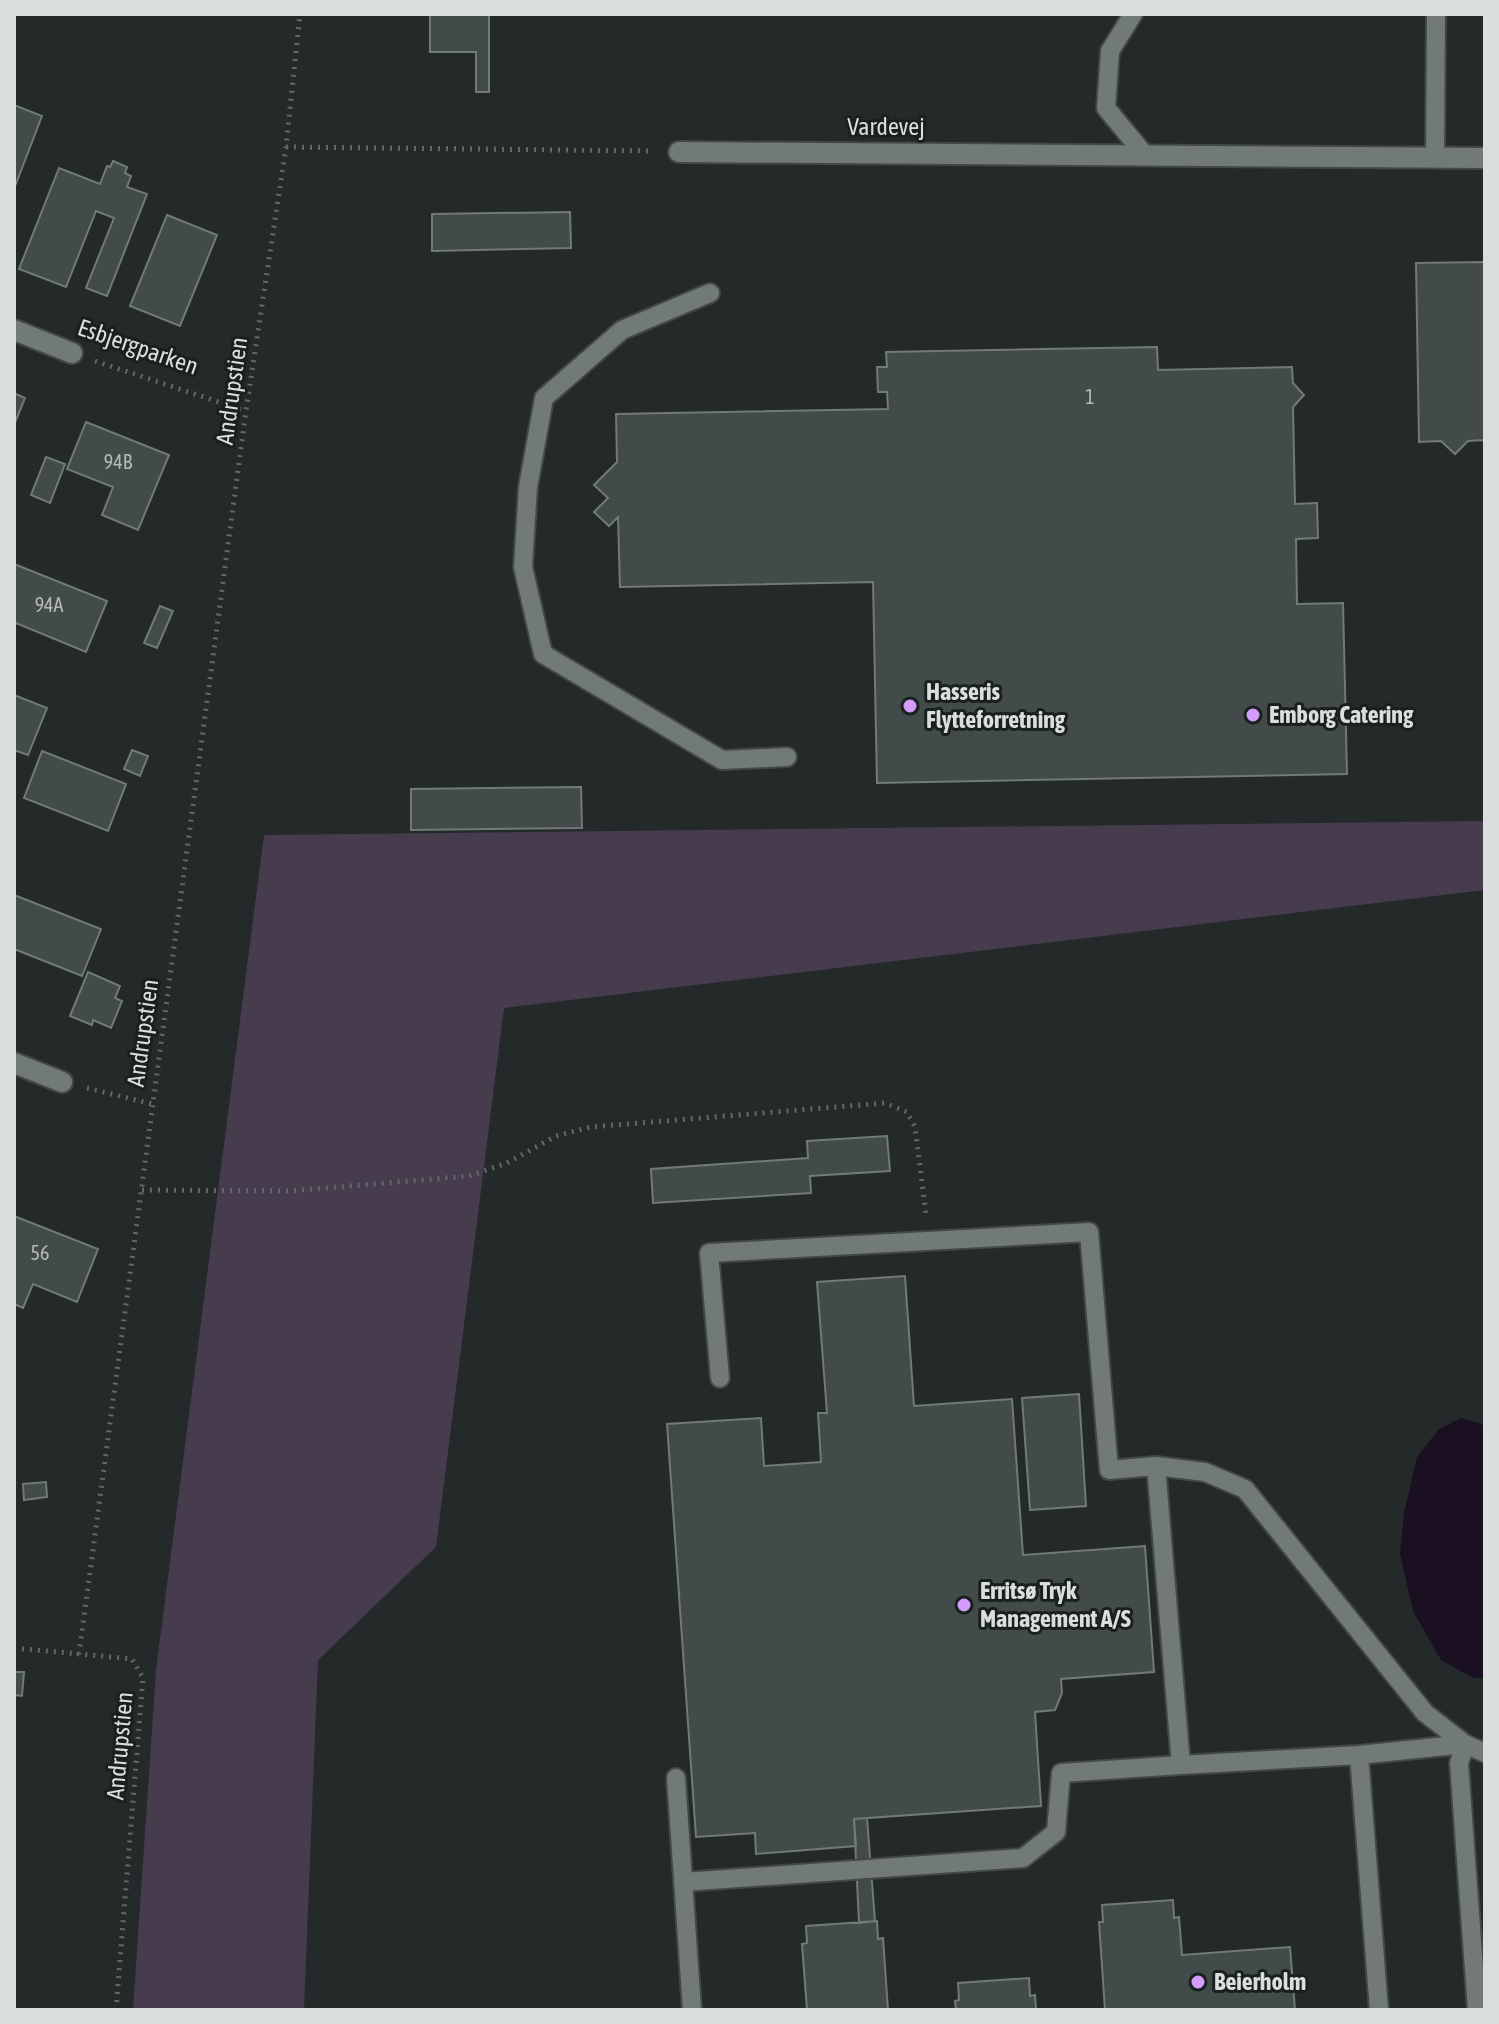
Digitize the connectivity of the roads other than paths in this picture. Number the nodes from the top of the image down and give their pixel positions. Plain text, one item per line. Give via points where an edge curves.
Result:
1 (1133, 14) edge
2 (1436, 14) edge
3 (679, 152) road end
4 (1145, 155) junction
5 (1435, 157) junction
6 (1485, 158) edge
7 (710, 293) dead end
8 (14, 330) edge
9 (72, 353) road end
10 (787, 757) dead end
11 (14, 1063) edge
12 (62, 1082) road end
13 (720, 1378) dead end
14 (1156, 1466) junction
15 (1465, 1744) junction
16 (1485, 1753) edge
17 (1359, 1755) junction
18 (1181, 1765) junction
19 (676, 1778) dead end
20 (683, 1882) junction
21 (692, 2010) edge
22 (1379, 2010) edge
23 (1477, 2010) edge

1 - 4 lane via 1110,51 1106,108
2 - 5 lane
3 - 4 street, Vardevej
4 - 5 street, Vardevej
5 - 6 street, Vardevej
7 - 10 lane via 622,330 544,398 528,487 523,567 543,654 722,760
8 - 9 street, Esbjergparken
11 - 12 street
13 - 14 lane via 709,1253 1089,1232 1109,1470
14 - 15 lane via 1205,1472 1245,1489 1425,1713
14 - 18 lane
15 - 16 lane
15 - 17 lane
15 - 23 lane via 1459,1763
17 - 18 lane
17 - 22 lane
18 - 20 lane via 1061,1773 1056,1832 1023,1858
19 - 20 lane
20 - 21 lane

